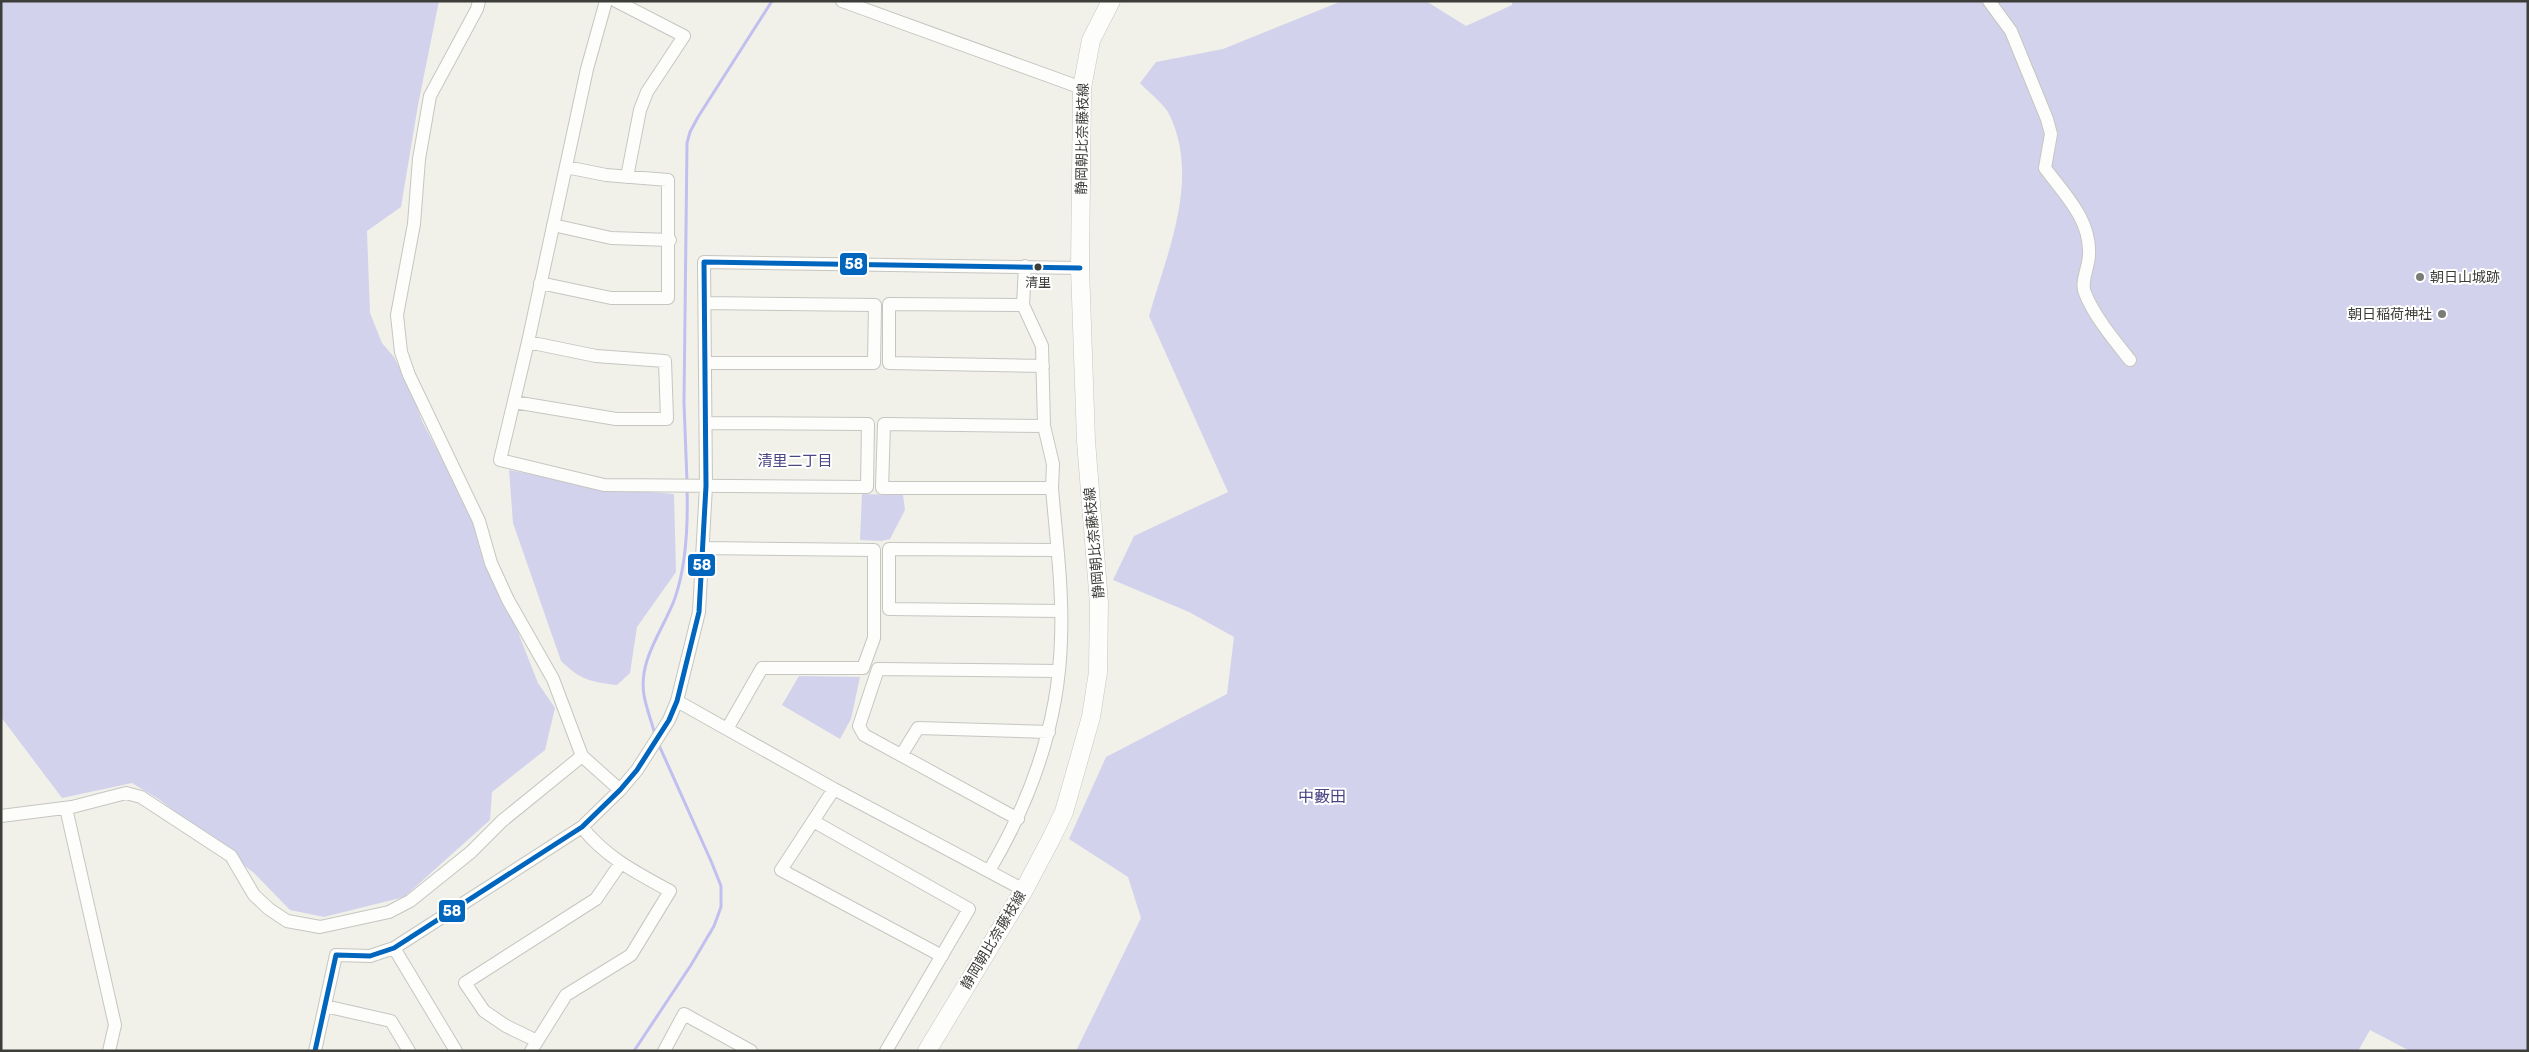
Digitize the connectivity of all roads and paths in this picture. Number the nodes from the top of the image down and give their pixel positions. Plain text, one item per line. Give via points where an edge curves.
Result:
1 (478, 1) edge
2 (606, 1) edge
3 (616, 1) edge
4 (842, 1) edge
5 (1111, 1) edge
6 (1989, 1) edge
7 (1082, 88) junction
8 (566, 167) junction
9 (627, 177) junction
10 (553, 224) junction
11 (670, 240) junction
12 (1025, 266) junction
13 (1080, 268) junction
14 (540, 283) junction
15 (705, 304) junction
16 (1023, 305) junction
17 (528, 342) junction
18 (2130, 360) dead end
19 (705, 363) junction
20 (1042, 366) junction
21 (514, 402) junction
22 (706, 423) junction
23 (1044, 426) junction
24 (706, 486) junction
25 (1052, 488) junction
26 (704, 548) junction
27 (1057, 550) junction
28 (1060, 611) junction
29 (1058, 672) junction
30 (677, 701) junction
31 (727, 729) junction
32 (1049, 732) junction
33 (902, 754) junction
34 (582, 756) junction
35 (834, 789) junction
36 (620, 790) junction
37 (66, 808) junction
38 (1, 816) edge
39 (1018, 819) junction
40 (813, 821) junction
41 (582, 827) junction
42 (620, 864) junction
43 (989, 871) junction
44 (1024, 890) junction
45 (394, 948) junction
46 (942, 956) junction
47 (325, 1006) junction
48 (534, 1046) edge
49 (109, 1051) edge
50 (314, 1051) edge
51 (409, 1051) edge
52 (456, 1051) edge
53 (664, 1051) edge
54 (751, 1051) edge
55 (886, 1051) edge
56 (927, 1051) edge

1 - 34 street via 477,9 426,108 414,224 397,315 401,352 408,375 479,521 491,563 508,600 553,679
2 - 8 street via 587,69
3 - 9 street via 684,36 647,92 640,110
4 - 7 street
5 - 7 main road, 静岡朝比奈藤枝線 via 1091,40
6 - 18 street via 2011,31 2047,119 2051,134 2044,168 2079,214 2088,238 2089,255 2083,291
7 - 13 main road, 静岡朝比奈藤枝線
8 - 9 street
8 - 10 street
9 - 11 street via 668,180
10 - 11 street via 612,238
10 - 14 street
11 - 14 street via 668,298 611,298
12 - 13 street
12 - 15 street via 704,262
12 - 16 street
13 - 44 main road, 静岡朝比奈藤枝線 via 1086,442 1099,603 1098,672 1091,717 1064,812
14 - 17 street
15 - 19 street
15 - 19 street via 875,305 874,363
16 - 20 street via 1042,346
16 - 20 street via 890,304 889,363
17 - 21 street
17 - 21 street via 596,356 666,361 666,419 616,419
19 - 22 street
20 - 23 street
21 - 24 street via 500,460 604,485
22 - 24 street
22 - 24 street via 868,424 867,486
23 - 25 street via 1053,464
23 - 25 street via 884,424 882,488
24 - 26 street
25 - 27 street
26 - 30 street via 700,612
26 - 31 street via 874,550 874,638 863,668 762,668
27 - 28 street
27 - 28 street via 889,549 889,609
28 - 29 street
29 - 32 street
29 - 33 street via 878,669 859,726 864,735
30 - 31 street
30 - 36 street via 669,720
31 - 35 street
32 - 33 street via 918,728
32 - 39 street
33 - 39 street
34 - 36 street
34 - 37 street via 410,901 389,912 320,926 287,921 269,909 254,895 231,856 141,797 126,793
35 - 40 street
35 - 43 street
36 - 41 street
37 - 38 street
37 - 49 street via 115,1025
39 - 43 street
40 - 46 street via 969,908
40 - 46 street via 780,870
41 - 42 street via 596,845
41 - 45 street
42 - 48 street via 670,891 631,955 566,995
42 - 48 street via 596,899 466,983 484,1011
43 - 44 street
44 - 56 main road, 静岡朝比奈藤枝線
45 - 47 street via 370,956 336,955
45 - 52 street
46 - 55 street
47 - 50 street
47 - 51 street via 391,1021
53 - 54 street via 684,1014

